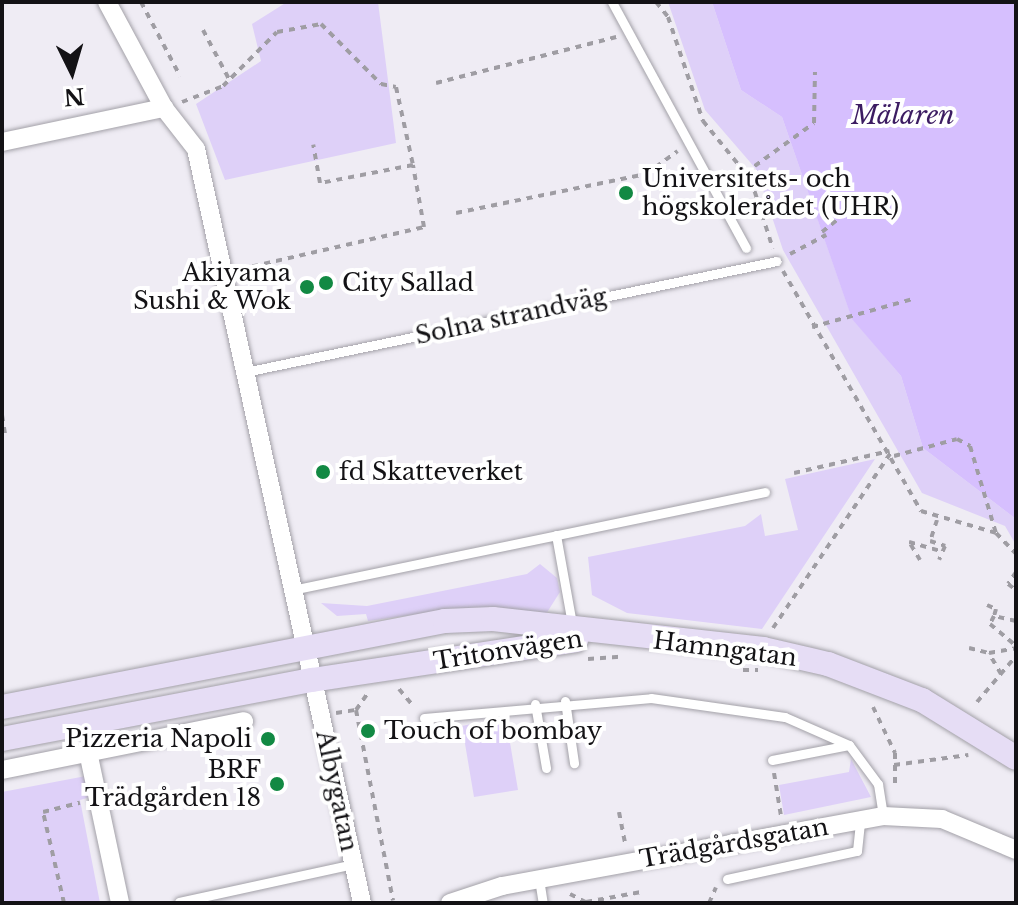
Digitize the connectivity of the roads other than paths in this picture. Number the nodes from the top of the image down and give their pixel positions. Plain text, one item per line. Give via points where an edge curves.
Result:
1 (107, 2) edge
2 (612, 2) edge
3 (164, 108) junction
4 (2, 142) edge
5 (746, 248) dead end
6 (777, 261) road end
7 (245, 372) junction
8 (765, 492) dead end
9 (556, 535) junction
10 (292, 590) junction
11 (574, 632) junction
12 (602, 636) junction
13 (305, 647) junction
14 (312, 680) junction
15 (565, 701) junction
16 (535, 704) junction
17 (2, 707) edge
18 (424, 718) road end
19 (244, 721) dead end
20 (2, 739) edge
21 (849, 745) junction
22 (88, 752) junction
23 (1016, 758) edge
24 (772, 760) road end
25 (574, 763) dead end
26 (546, 768) dead end
27 (2, 770) edge
28 (883, 816) junction
29 (860, 820) junction
30 (1016, 850) edge
31 (353, 864) junction
32 (539, 879) junction
33 (727, 879) dead end
34 (469, 900) edge
35 (179, 902) edge
36 (120, 903) edge
37 (362, 903) edge
38 (450, 903) edge
39 (543, 903) edge

1 - 3 street
2 - 5 lane
3 - 4 street
3 - 7 street via 196,149
6 - 7 lane, Solna strandväg
7 - 10 street
8 - 9 lane
9 - 10 lane
9 - 11 lane
10 - 13 street
11 - 12 street, Tritonvägen
11 - 13 street, Tritonvägen via 493,619 445,621
12 - 14 street, Tritonvägen
12 - 23 street, Hamngatan via 763,649 828,664 922,700
13 - 14 street
13 - 17 street, Tritonvägen
14 - 20 street, Tritonvägen
14 - 31 street, Albygatan
15 - 16 lane
15 - 21 lane via 727,705 785,717
15 - 25 lane
16 - 18 lane
16 - 26 lane
19 - 22 street
21 - 24 lane
21 - 28 lane via 878,784
22 - 27 street
22 - 36 street
28 - 29 street, Trädgårdsgatan
28 - 30 street, Trädgårdsgatan via 942,819
29 - 32 street, Trädgårdsgatan
29 - 33 lane via 857,851
31 - 35 lane
31 - 37 street, Albygatan
32 - 34 street, Trädgårdsgatan
32 - 39 lane
34 - 38 street, Trädgårdsgatan

